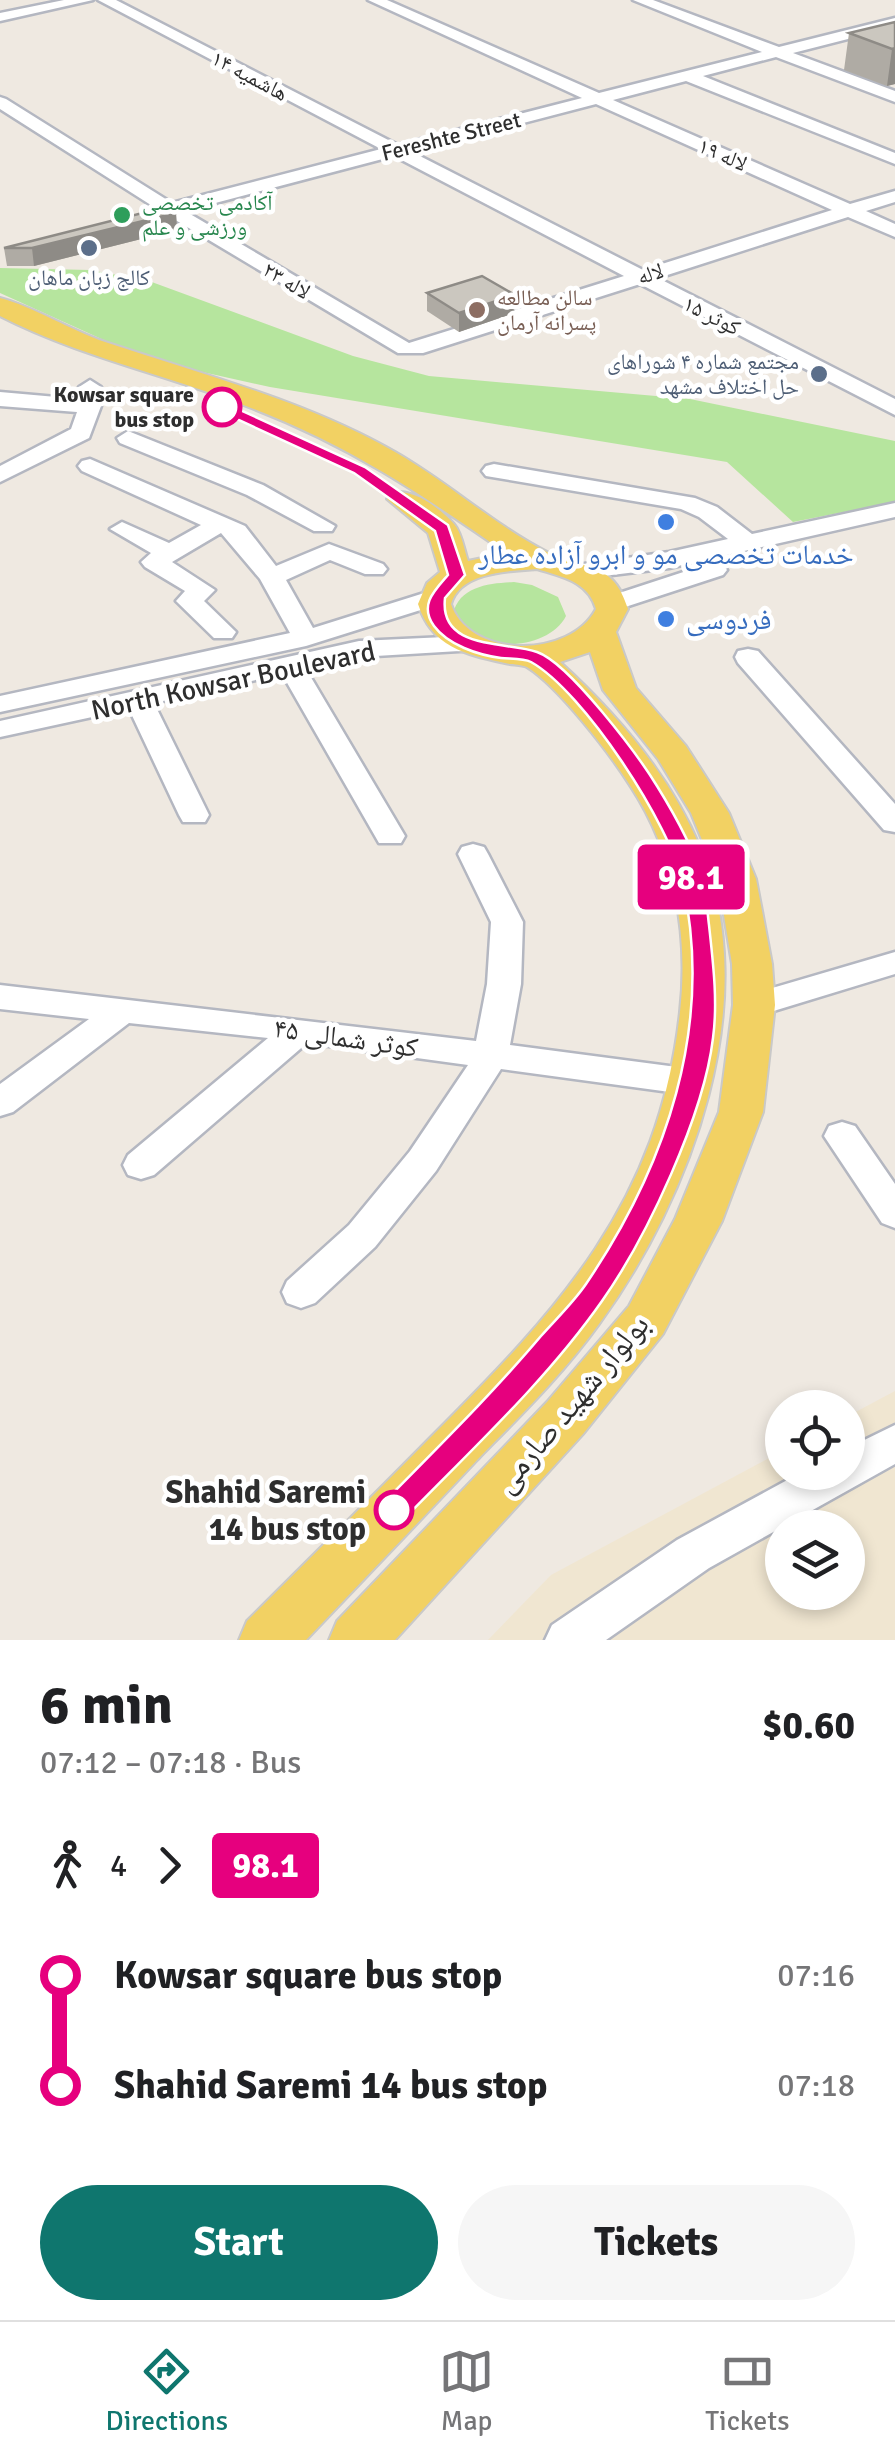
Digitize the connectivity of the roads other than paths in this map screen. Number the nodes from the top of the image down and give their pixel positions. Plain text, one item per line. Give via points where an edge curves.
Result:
1 (86, 0) edge
2 (106, 0) edge
3 (375, 0) edge
4 (640, 0) edge
5 (0, 17) edge
6 (895, 22) edge
7 (778, 52) junction
8 (688, 76) junction
9 (895, 96) edge
10 (598, 98) junction
11 (6, 106) edge
12 (395, 151) junction
13 (895, 159) edge
14 (895, 196) edge
15 (170, 209) junction
16 (849, 210) junction
17 (131, 219) edge
18 (895, 230) edge
19 (636, 277) junction
20 (0, 306) edge
21 (0, 330) edge
22 (405, 348) joint
23 (0, 399) edge
24 (895, 408) edge
25 (128, 438) dead end
26 (90, 466) dead end
27 (6, 468) edge
28 (494, 470) dead end
29 (278, 505) junction
30 (895, 510) edge
31 (323, 526) dead end
32 (228, 528) junction
33 (122, 529) dead end
34 (895, 530) edge
35 (747, 542) junction
36 (170, 552) junction
37 (538, 560) junction
38 (374, 569) dead end
39 (579, 571) junction
40 (272, 578) junction
41 (447, 586) junction
42 (607, 618) junction
43 (223, 632) dead end
44 (306, 638) junction
45 (467, 644) junction
46 (534, 656) junction
47 (748, 657) dead end
48 (290, 665) junction
49 (138, 698) junction
50 (0, 704) edge
51 (0, 729) edge
52 (891, 813) edge
53 (194, 816) dead end
54 (390, 836) dead end
55 (473, 854) dead end
56 (895, 963) edge
57 (0, 998) edge
58 (754, 1005) junction
59 (122, 1011) junction
60 (300, 1030) junction
61 (490, 1058) junction
62 (692, 1082) junction
63 (0, 1103) edge
64 (842, 1136) dead end
65 (141, 1165) dead end
66 (895, 1213) edge
67 (301, 1292) dead end
68 (895, 1443) edge
69 (865, 1459) edge
70 (809, 1490) edge
71 (268, 1640) edge
72 (358, 1640) edge
73 (568, 1640) edge

1 - 5 street
2 - 12 street, هاشمیه ۱۴
3 - 10 street, لاله ۱۹
4 - 7 street
6 - 7 street, Fereshte Street
7 - 8 street, Fereshte Street
7 - 9 street
8 - 10 street, Fereshte Street
8 - 13 street
10 - 12 street, Fereshte Street
10 - 16 street, لاله ۱۹
11 - 15 street, لاله ۲۳
12 - 15 street, Fereshte Street
12 - 19 street, هاشمیه ۱۴
14 - 16 street, لاله
15 - 17 street, Fereshte Street
15 - 22 street, لاله ۲۳
16 - 18 street, لاله ۱۹
16 - 19 street, لاله
19 - 22 street, لاله
19 - 24 street, کوثر ۱۵
20 - 37 main road via 29,323 253,398 348,438
21 - 41 main road via 109,372 208,400 347,463 442,529
23 - 27 street via 90,396 81,433
25 - 29 street
26 - 32 street
28 - 35 street via 686,503
29 - 31 street
29 - 32 street
30 - 35 street
32 - 36 street
32 - 40 street
33 - 36 street
34 - 42 street via 683,577
35 - 39 street
36 - 43 street via 154,562 202,590 189,600
37 - 39 main road
37 - 41 main road via 494,562
38 - 40 street via 329,551
39 - 42 main road via 595,580
40 - 44 street
41 - 44 street, North Kowsar Boulevard
41 - 45 main road via 436,610 440,622
42 - 46 main road via 581,646
42 - 58 main road, بولوار شهید صارمی via 620,690 674,754 710,813 736,879
44 - 50 street, North Kowsar Boulevard
45 - 46 main road
45 - 48 street, North Kowsar Boulevard via 360,650
46 - 62 main road, بولوار شهید صارمی via 582,699 634,762 693,882 703,982 702,1038
47 - 52 street
48 - 49 street, North Kowsar Boulevard
48 - 54 street
49 - 51 street, North Kowsar Boulevard
49 - 53 street
55 - 61 street via 507,922
56 - 58 street
57 - 59 street, کوثر شمالی ۴۵
58 - 72 main road, بولوار شهید صارمی via 741,1112 698,1221 646,1320 566,1418
59 - 60 street, کوثر شمالی ۴۵
59 - 63 street
60 - 61 street, کوثر شمالی ۴۵
60 - 65 street
61 - 62 street, کوثر شمالی ۴۵
61 - 67 street via 423,1161 362,1236
62 - 71 main road, بولوار شهید صارمی via 645,1203 594,1293 506,1396
64 - 66 street
68 - 69 street
70 - 73 street via 693,1554

